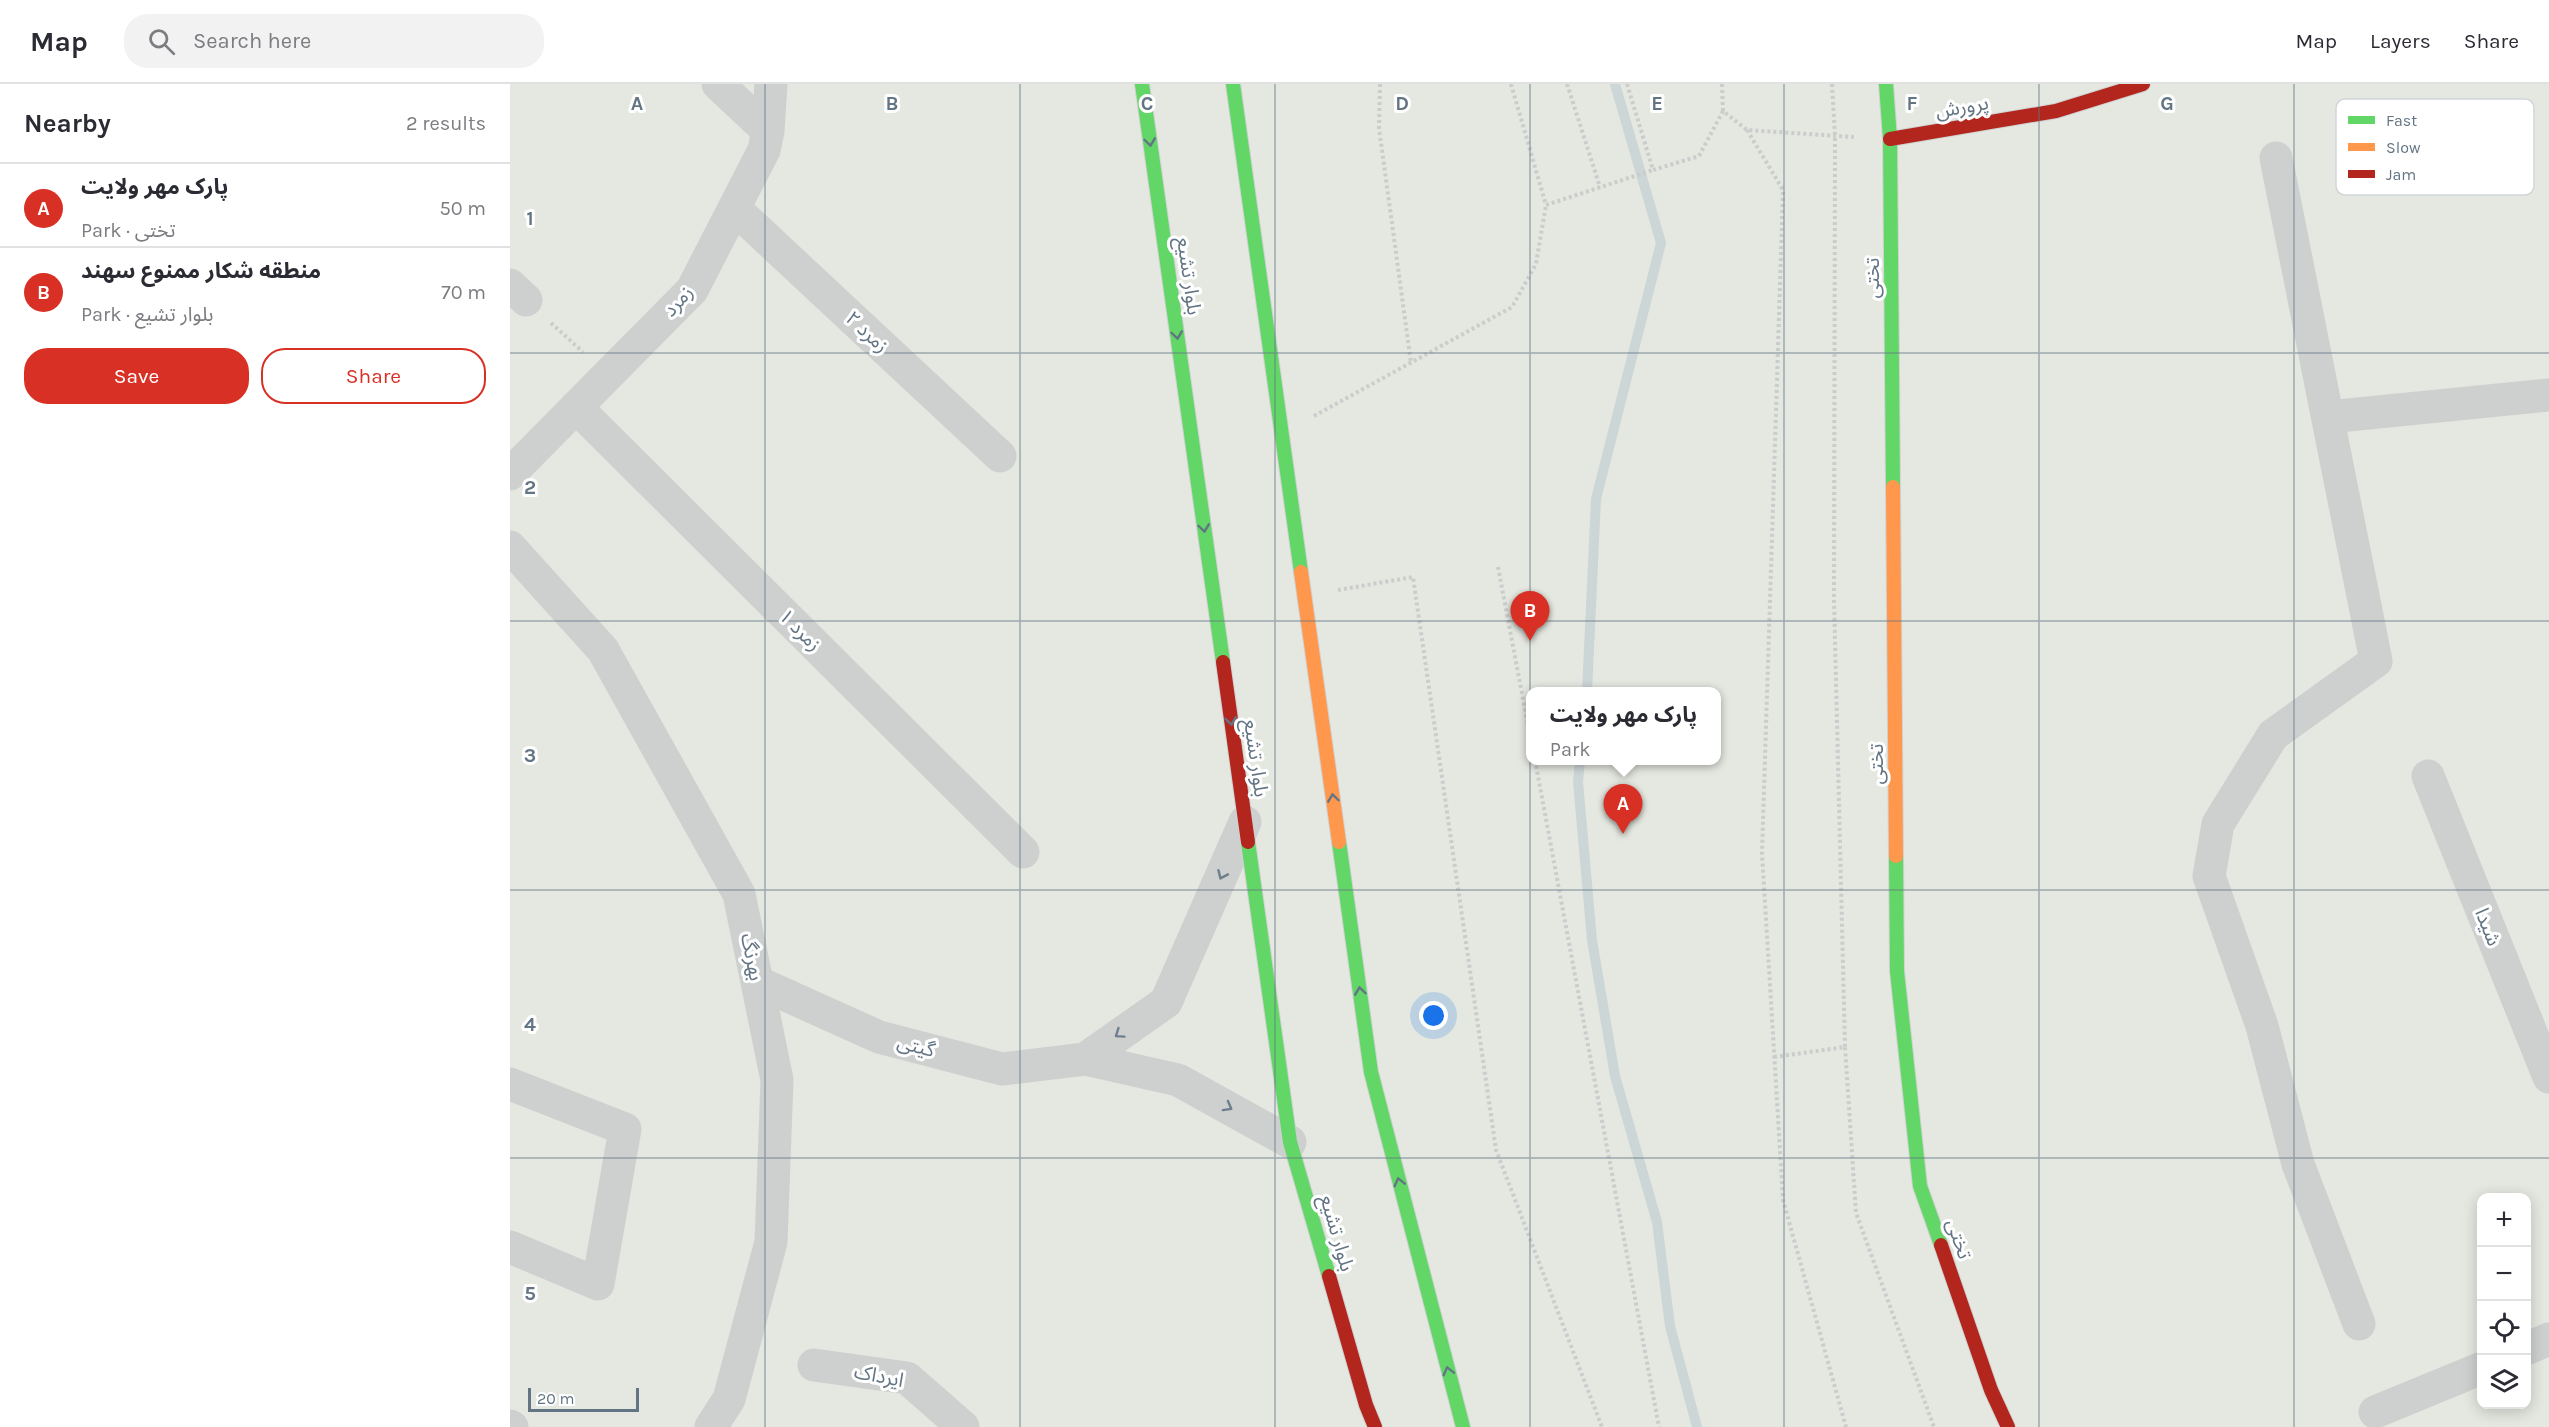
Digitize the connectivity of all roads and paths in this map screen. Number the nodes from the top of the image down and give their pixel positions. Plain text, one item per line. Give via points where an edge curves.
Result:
1 (718, 84) edge
2 (771, 84) edge
3 (1142, 84) edge
4 (1233, 84) edge
5 (1380, 84) edge
6 (1511, 84) edge
7 (1567, 84) edge
8 (1627, 84) edge
9 (1722, 84) edge
10 (1832, 84) edge
11 (1886, 84) edge
12 (2143, 84) edge
13 (1723, 111) junction
14 (1748, 130) junction
15 (768, 132) junction
16 (1835, 136) junction
17 (1890, 139) junction
18 (2276, 158) dead end
19 (1653, 170) junction
20 (1600, 187) junction
21 (1546, 205) junction
22 (734, 208) junction
23 (518, 293) edge
24 (1411, 363) junction
25 (608, 375) junction
26 (2549, 394) edge
27 (576, 407) junction
28 (2328, 417) junction
29 (1282, 433) junction
30 (1000, 456) dead end
31 (510, 474) edge
32 (510, 547) edge
33 (1498, 567) dead end
34 (1305, 595) junction
35 (1526, 715) edge
36 (1535, 765) edge
37 (2428, 776) dead end
38 (1245, 822) junction
39 (1023, 852) dead end
40 (757, 982) junction
41 (1845, 1047) junction
42 (1774, 1057) junction
43 (1085, 1059) junction
44 (2549, 1077) edge
45 (510, 1084) edge
46 (1290, 1142) junction
47 (510, 1247) edge
48 (2359, 1324) dead end
49 (2549, 1339) edge
50 (2531, 1347) edge
51 (814, 1365) dead end
52 (2477, 1370) edge
53 (2375, 1412) dead end
54 (711, 1427) edge
55 (963, 1427) edge
56 (1375, 1427) edge
57 (1463, 1427) edge
58 (1602, 1427) edge
59 (1659, 1427) edge
60 (1846, 1427) edge
61 (1934, 1427) edge
62 (2008, 1427) edge

1 - 15 street
2 - 15 street, زمرد
3 -> 38 main road, بلوار تشیع
4 - 29 main road
5 - 24 path via 1379,128
6 - 21 path
7 - 20 path
8 - 19 path
9 - 13 path
10 - 16 path
11 - 17 main road, تختی
12 - 17 main road, پرورش via 2056,111
13 - 14 path
13 - 19 path via 1699,156
14 - 16 path
14 - 42 path via 1782,190 1762,853
15 - 22 street, زمرد via 764,150
16 - 17 path
16 - 41 path via 1834,599
17 - 62 main road, تختی via 1897,971 1920,1186 1991,1390
18 - 28 street
19 - 20 path
20 - 21 path
21 - 24 path via 1536,264 1512,307
22 - 25 street, زمرد via 692,290
22 - 30 street, زمرد ۲
23 - 25 path
24 - 29 path
25 - 27 street, زمرد
26 - 28 street
27 - 31 street, زمرد
27 - 39 street, زمرد ۱
28 - 48 street via 2376,662 2273,735 2218,824 2210,876 2262,1026 2298,1164
29 - 34 main road
32 - 40 street, بهرنگ via 603,650 740,894
33 - 35 path
57 -> 34 main road via 1371,1071
34 - 58 path via 1413,577 1496,1150
36 - 59 path
37 - 44 street, شیدا
38 -> 43 street, گیتی via 1166,1002
38 - 46 main road, بلوار تشیع
40 - 43 street, گیتی via 879,1037 1002,1069
40 - 54 street, بهرنگ via 777,1080 771,1242 729,1399
41 - 42 path
41 - 61 path via 1856,1213
42 - 60 path via 1783,1200
43 -> 46 street, گیتی via 1178,1080
45 - 47 street via 625,1129 598,1284
46 - 56 main road, بلوار تشیع
49 - 50 street
51 - 55 street, ایرداک via 907,1378
52 - 53 street

